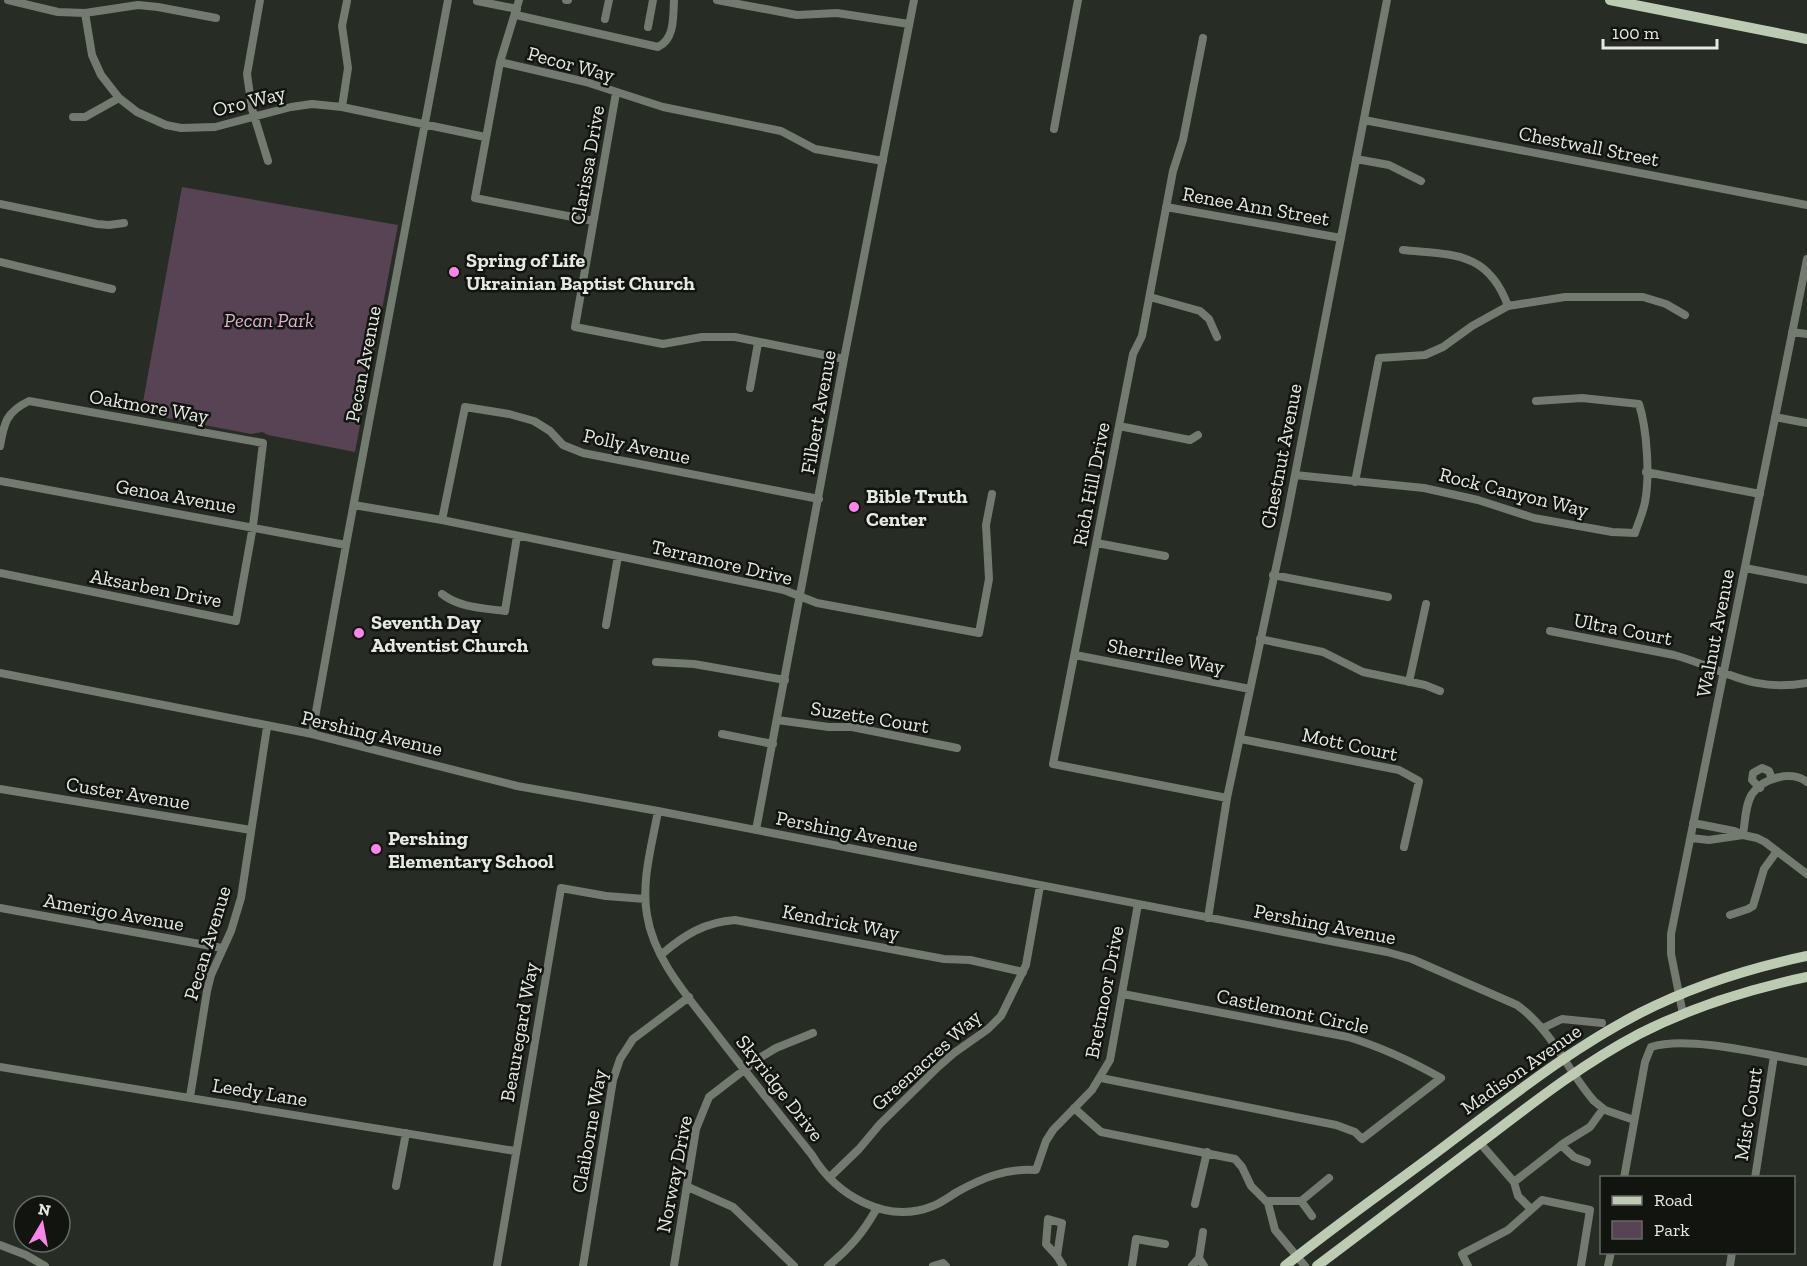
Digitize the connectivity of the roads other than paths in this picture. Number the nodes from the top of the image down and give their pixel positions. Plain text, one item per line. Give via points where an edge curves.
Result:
1 (8, 0) edge
2 (260, 0) edge
3 (448, 0) edge
4 (609, 0) edge
5 (653, 0) edge
6 (674, 0) edge
7 (717, 0) edge
8 (914, 0) edge
9 (1078, 0) edge
10 (1387, 0) edge
11 (1610, 0) edge
12 (347, 1) edge
13 (477, 1) edge
14 (518, 8) edge
15 (85, 13) junction
16 (216, 18) dead end
17 (605, 19) dead end
18 (909, 24) junction
19 (648, 27) dead end
20 (1203, 38) dead end
21 (1807, 39) edge
22 (500, 62) junction
23 (616, 93) junction
24 (119, 98) junction
25 (342, 107) junction
26 (73, 117) dead end
27 (255, 117) junction
28 (1364, 120) junction
29 (425, 123) junction
30 (1054, 129) dead end
31 (485, 137) junction
32 (1356, 159) junction
33 (268, 161) dead end
34 (883, 161) junction
35 (1421, 181) dead end
36 (0, 204) edge
37 (1807, 205) edge
38 (1166, 207) junction
39 (593, 221) junction
40 (124, 223) dead end
41 (1341, 238) junction
42 (1403, 250) dead end
43 (1807, 259) edge
44 (0, 262) edge
45 (112, 289) dead end
46 (1150, 297) junction
47 (1508, 306) junction
48 (1685, 315) dead end
49 (1792, 332) junction
50 (1807, 334) edge
51 (1217, 337) dead end
52 (758, 343) junction
53 (844, 358) junction
54 (750, 388) dead end
55 (1536, 401) dead end
56 (1775, 417) junction
57 (1807, 423) edge
58 (1119, 426) junction
59 (1198, 435) dead end
60 (263, 443) joint
61 (0, 446) edge
62 (1646, 472) junction
63 (1295, 475) junction
64 (0, 481) edge
65 (1354, 482) junction
66 (992, 494) dead end
67 (1760, 494) junction
68 (819, 499) junction
69 (354, 505) junction
70 (442, 520) junction
71 (253, 526) junction
72 (517, 536) junction
73 (1097, 543) junction
74 (346, 545) junction
75 (618, 556) junction
76 (1165, 556) dead end
77 (1745, 568) junction
78 (0, 573) edge
79 (1273, 575) junction
80 (1807, 580) edge
81 (442, 594) dead end
82 (800, 597) junction
83 (1388, 597) dead end
84 (1426, 604) dead end
85 (606, 625) dead end
86 (1550, 631) dead end
87 (1260, 639) junction
88 (1075, 655) junction
89 (656, 662) dead end
90 (1724, 672) junction
91 (0, 673) edge
92 (785, 680) junction
93 (1409, 682) junction
94 (1807, 683) edge
95 (1250, 689) junction
96 (1440, 691) dead end
97 (777, 720) junction
98 (267, 726) junction
99 (312, 734) junction
100 (722, 734) dead end
101 (1241, 739) junction
102 (773, 744) junction
103 (957, 748) dead end
104 (1772, 779) junction
105 (1807, 782) edge
106 (1760, 788) junction
107 (0, 789) edge
108 (1227, 798) junction
109 (658, 811) junction
110 (1693, 823) junction
111 (251, 830) junction
112 (756, 830) junction
113 (1743, 835) junction
114 (1691, 838) junction
115 (1404, 847) dead end
116 (1777, 851) junction
117 (1807, 874) edge
118 (1040, 886) junction
119 (645, 899) junction
120 (1138, 904) junction
121 (0, 908) edge
122 (1730, 915) dead end
123 (1208, 918) junction
124 (222, 948) junction
125 (662, 954) junction
126 (1807, 956) edge
127 (1023, 972) junction
128 (1807, 977) edge
129 (1123, 994) junction
130 (1679, 995) junction
131 (689, 997) junction
132 (1683, 1014) junction
133 (1602, 1023) dead end
134 (1543, 1028) junction
135 (813, 1032) dead end
136 (1774, 1056) junction
137 (1564, 1058) junction
138 (1807, 1062) edge
139 (0, 1067) edge
140 (744, 1069) junction
141 (1574, 1073) junction
142 (1101, 1078) junction
143 (189, 1097) junction
144 (1074, 1108) junction
145 (1603, 1109) junction
146 (1634, 1120) junction
147 (406, 1133) junction
148 (1480, 1143) junction
149 (1561, 1145) junction
150 (515, 1151) junction
151 (1207, 1152) junction
152 (1587, 1162) dead end
153 (1036, 1170) joint
154 (1624, 1176) edge
155 (1755, 1176) edge
156 (830, 1177) junction
157 (1329, 1178) dead end
158 (1514, 1182) junction
159 (396, 1186) dead end
160 (687, 1187) junction
161 (1266, 1201) junction
162 (1301, 1201) junction
163 (1195, 1204) dead end
164 (877, 1208) junction
165 (1531, 1209) junction
166 (1312, 1216) dead end
167 (1203, 1232) dead end
168 (1165, 1244) dead end
169 (0, 1245) edge
170 (1058, 1256) dead end
171 (1298, 1256) junction
172 (1199, 1258) junction
173 (45, 1266) edge
174 (497, 1266) edge
175 (583, 1266) edge
176 (674, 1266) edge
177 (794, 1266) edge
178 (828, 1266) edge
179 (933, 1266) edge
180 (946, 1266) edge
181 (1064, 1266) edge
182 (1132, 1266) edge
183 (1192, 1266) edge
184 (1204, 1266) edge
185 (1286, 1266) edge
186 (1305, 1266) edge
187 (1317, 1266) edge
188 (1468, 1266) edge
189 (1581, 1266) edge

1 - 15 street via 58,12
2 - 27 street via 247,74
3 - 29 street, Pecan Avenue
4 - 17 street
5 - 19 street
6 - 14 street via 671,33 665,44 658,47
7 - 18 street via 796,15 837,13
8 - 18 street, Filbert Avenue
9 - 30 street
10 - 28 street, Chestnut Avenue
11 - 21 main road
12 - 25 street via 342,26 348,68
13 - 14 street
14 - 22 street
15 - 16 street via 138,5
15 - 24 street, Oro Way via 95,65
18 - 34 street, Filbert Avenue
20 - 38 street, Rich Hill Drive
22 - 23 street, Pecor Way
22 - 31 street, Pecor Way
23 - 34 street, Pecor Way via 663,107 781,131 815,149
23 - 39 street, Clarissa Drive
24 - 26 street via 85,117
24 - 27 street, Oro Way via 152,120 181,128 215,127
25 - 27 street, Oro Way via 312,104
25 - 29 street, Oro Way
27 - 33 street
28 - 32 street, Chestnut Avenue
28 - 37 street, Chestwall Street
29 - 31 street, Oro Way
29 - 69 street, Pecan Avenue
31 - 39 street, Pecor Way via 475,198
32 - 35 street via 1389,165
32 - 41 street, Chestnut Avenue
34 - 53 street, Filbert Avenue
36 - 40 street via 97,224
38 - 41 street, Renee Ann Street
38 - 46 street, Rich Hill Drive
39 - 52 street, Clarissa Drive via 575,327 663,344 718,336
41 - 63 street, Chestnut Avenue
42 - 47 street via 1458,255 1471,261 1491,276
43 - 49 street, Walnut Avenue
44 - 45 street
46 - 51 street via 1200,311 1209,319
46 - 58 street, Rich Hill Drive via 1142,336 1133,354
47 - 48 street via 1565,297 1627,296 1656,301
47 - 65 street via 1436,351 1416,357 1379,358
49 - 50 street
49 - 56 street, Walnut Avenue
52 - 53 street, Clarissa Drive
52 - 54 street
53 - 68 street, Filbert Avenue
55 - 62 street, Rock Canyon Way via 1582,398 1639,404
56 - 57 street
56 - 67 street, Walnut Avenue
58 - 59 street via 1190,440
58 - 73 street, Rich Hill Drive
60 - 61 street, Oakmore Way via 29,401 4,422
60 - 71 street, Aksarben Drive
62 - 65 street, Rock Canyon Way via 1646,499 1635,533 1534,518 1424,488
62 - 67 street
63 - 65 street, Rock Canyon Way
63 - 79 street, Chestnut Avenue
64 - 71 street, Genoa Avenue
66 - 82 street, Terramore Drive via 986,525 989,579 979,633
67 - 77 street, Walnut Avenue
68 - 70 street, Polly Avenue via 583,453 563,445 534,421 465,407
68 - 82 street, Filbert Avenue
69 - 70 street, Terramore Drive
69 - 74 street, Pecan Avenue
70 - 72 street, Terramore Drive
71 - 74 street, Genoa Avenue
71 - 78 street, Aksarben Drive via 236,621
72 - 75 street, Terramore Drive
72 - 81 street via 505,611 459,604
73 - 76 street
73 - 88 street, Rich Hill Drive
74 - 99 street, Pecan Avenue
75 - 82 street, Terramore Drive via 784,590
75 - 85 street
77 - 80 street
77 - 90 street, Walnut Avenue
79 - 83 street
79 - 87 street, Chestnut Avenue
82 - 92 street, Filbert Avenue
84 - 93 street
86 - 90 street, Ultra Court via 1674,655
87 - 93 street via 1323,652 1363,672
87 - 95 street, Chestnut Avenue
88 - 95 street, Sherrilee Way
88 - 108 street, Rich Hill Drive via 1053,764
89 - 92 street via 694,664
90 - 94 street, Ultra Court via 1739,680 1771,686
90 - 110 street, Walnut Avenue
91 - 98 street, Pershing Avenue
92 - 97 street, Filbert Avenue
93 - 96 street
95 - 101 street, Chestnut Avenue
97 - 102 street, Filbert Avenue
97 - 103 street, Suzette Court via 852,727
98 - 99 street, Pershing Avenue
98 - 111 street, Pecan Avenue
99 - 109 street, Pershing Avenue via 517,786
100 - 102 street
101 - 108 street, Chestnut Avenue
101 - 115 street, Mott Court via 1399,770 1419,781
102 - 112 street, Filbert Avenue
104 - 105 street via 1792,776
104 - 106 street
104 - 106 street via 1769,771 1762,768 1753,773 1752,780
106 - 113 street via 1752,794
107 - 111 street, Custer Avenue
108 - 123 street, Chestnut Avenue
109 - 112 street, Pershing Avenue
109 - 119 street, Skyridge Drive
110 - 113 street
110 - 114 street, Walnut Avenue
111 - 124 street, Pecan Avenue via 241,898
112 - 118 street, Pershing Avenue
113 - 114 street via 1709,840
113 - 116 street via 1757,838
114 - 130 street, Walnut Avenue via 1670,941
116 - 117 street
116 - 122 street via 1764,869 1753,906
118 - 120 street, Pershing Avenue
118 - 127 street, Greenacres Way
119 - 125 street, Skyridge Drive via 650,929
119 - 150 street, Beauregard Way via 561,888
120 - 123 street, Pershing Avenue
120 - 129 street, Bretmoor Drive
121 - 124 street, Amerigo Avenue
123 - 134 street, Pershing Avenue via 1412,959 1517,1005
124 - 143 street, Pecan Avenue via 207,991
125 - 127 street, Kendrick Way via 691,931 735,920
125 - 131 street, Skyridge Drive
126 - 130 main road, Madison Avenue via 1744,971
127 - 156 street, Greenacres Way via 1001,1016 938,1067
128 - 132 main road, Madison Avenue via 1744,992
129 - 142 street, Bretmoor Drive via 1112,1054
129 - 142 street, Castlemont Circle via 1348,1037 1379,1047 1441,1078 1362,1139 1336,1125
130 - 132 street, Walnut Avenue
130 - 137 main road, Madison Avenue via 1617,1025
131 - 140 street, Skyridge Drive
131 - 175 street, Claiborne Way via 633,1039 620,1059 613,1080
132 - 141 main road, Madison Avenue
133 - 134 street via 1562,1019
134 - 137 street, Pershing Avenue
135 - 140 street, Norway Drive via 776,1048
136 - 138 street
136 - 146 street via 1690,1043 1651,1047
136 - 155 street, Mist Court
137 - 141 street, Pershing Avenue
137 - 171 main road, Madison Avenue
139 - 143 street, Leedy Lane
140 - 156 street, Skyridge Drive
140 - 160 street, Norway Drive via 709,1097 701,1113
141 - 145 street, Pershing Avenue
141 - 148 main road, Madison Avenue
142 - 144 street, Bretmoor Drive
143 - 147 street, Leedy Lane
144 - 151 street via 1101,1132
144 - 153 street, Bretmoor Drive via 1046,1141
145 - 146 street, Pershing Avenue
145 - 149 street via 1590,1127
146 - 154 street
147 - 150 street, Leedy Lane
147 - 159 street
148 - 158 street
148 - 187 main road, Madison Avenue
149 - 152 street
149 - 158 street
150 - 174 street, Beauregard Way
151 - 161 street via 1235,1159 1251,1186
151 - 163 street
153 - 164 street, Skyridge Drive via 982,1178 917,1211 897,1213
156 - 164 street, Skyridge Drive via 854,1198
157 - 162 street
158 - 165 street via 1518,1196
160 - 176 street, Norway Drive
160 - 177 street via 734,1207
161 - 162 street
161 - 171 street via 1275,1230
162 - 166 street
164 - 178 street via 851,1248
165 - 188 street via 1508,1230 1462,1254
165 - 189 street via 1542,1200 1590,1210
167 - 172 street
168 - 182 street via 1136,1239
169 - 173 street
170 - 181 street
171 - 185 main road, Madison Avenue
171 - 186 street
172 - 183 street
172 - 184 street
179 - 180 street

